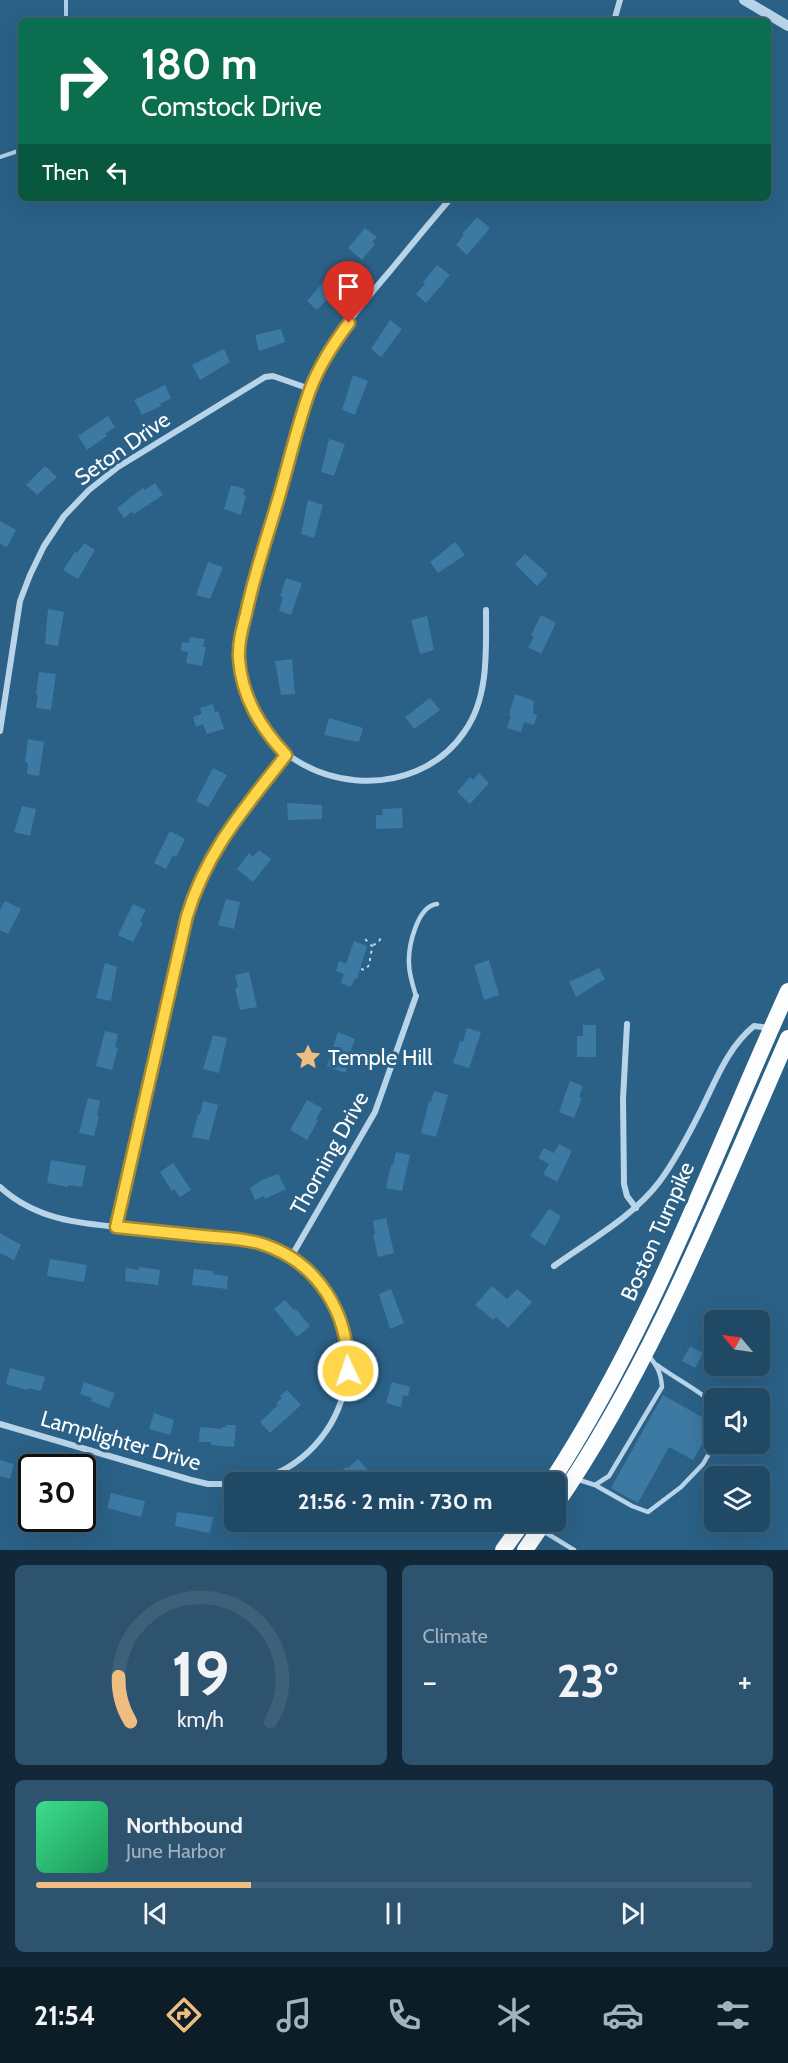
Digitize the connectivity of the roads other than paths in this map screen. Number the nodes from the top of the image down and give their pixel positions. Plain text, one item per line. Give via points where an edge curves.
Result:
1 (620, 0) edge
2 (744, 0) edge
3 (615, 18) edge
4 (788, 26) edge
5 (448, 201) edge
6 (310, 389) junction
7 (486, 610) dead end
8 (0, 731) edge
9 (286, 755) junction
10 (437, 904) dead end
11 (788, 991) edge
12 (416, 996) joint
13 (627, 1024) dead end
14 (771, 1028) junction
15 (788, 1038) edge
16 (0, 1187) edge
17 (636, 1208) junction
18 (116, 1227) junction
19 (291, 1257) junction
20 (554, 1266) dead end
21 (650, 1358) junction
22 (704, 1395) edge
23 (0, 1424) edge
24 (709, 1454) edge
25 (280, 1472) edge
26 (557, 1472) edge
27 (574, 1478) junction
28 (224, 1484) edge
29 (595, 1485) junction
30 (566, 1490) edge
31 (516, 1532) edge
32 (537, 1532) edge
33 (551, 1532) edge
34 (502, 1550) edge
35 (525, 1550) edge
36 (574, 1550) edge

1 - 3 street
2 - 4 street
5 - 6 street via 343,331
6 - 8 street, Seton Drive via 273,376 265,377 118,467 89,489 64,516 44,546 20,601
6 - 9 street via 249,599 239,658 254,714
7 - 9 street via 484,674 478,702 466,730 440,759 404,776 370,782 326,775
9 - 18 street via 219,844 195,891
10 - 12 lane via 422,913 415,930 408,965
11 - 14 highway, Boston Turnpike
12 - 19 street, Thorning Drive via 373,1116
13 - 17 street via 624,1184
14 - 17 street via 754,1026 742,1035 678,1153
14 - 26 highway, Boston Turnpike via 645,1314
15 - 21 highway, Boston Turnpike
16 - 18 street via 23,1205 50,1217
17 - 20 street
18 - 19 street via 244,1240
19 - 25 street via 327,1291 340,1316 348,1354 346,1387 334,1419 315,1446
21 - 22 lane via 676,1380
21 - 27 highway, Boston Turnpike
21 - 29 lane via 661,1374 662,1387 609,1476
23 - 28 street, Lamplighter Drive via 191,1480
24 - 29 lane via 681,1487 648,1512
27 - 29 lane
27 - 30 highway, Boston Turnpike
31 - 34 highway
32 - 35 highway
33 - 36 lane

